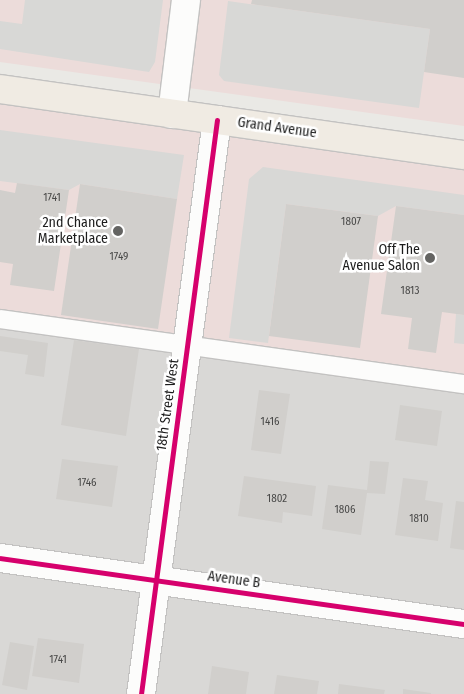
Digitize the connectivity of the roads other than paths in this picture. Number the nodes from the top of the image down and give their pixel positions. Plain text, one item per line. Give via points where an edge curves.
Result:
1 (186, 0) edge
2 (0, 89) edge
3 (172, 114) junction
4 (217, 120) junction
5 (464, 155) edge
6 (0, 319) edge
7 (187, 346) junction
8 (464, 384) edge
9 (0, 558) edge
10 (156, 580) junction
11 (464, 624) edge
12 (141, 694) edge

1 - 3 street
2 - 3 main road, Grand Avenue
3 - 4 main road, Grand Avenue
4 - 5 main road, Grand Avenue
4 - 7 street, 18th Street West
6 - 7 lane
7 - 8 lane
7 - 10 street, 18th Street West
9 - 10 street, Avenue B
10 - 11 street, Avenue B
10 - 12 street, 18th Street West

